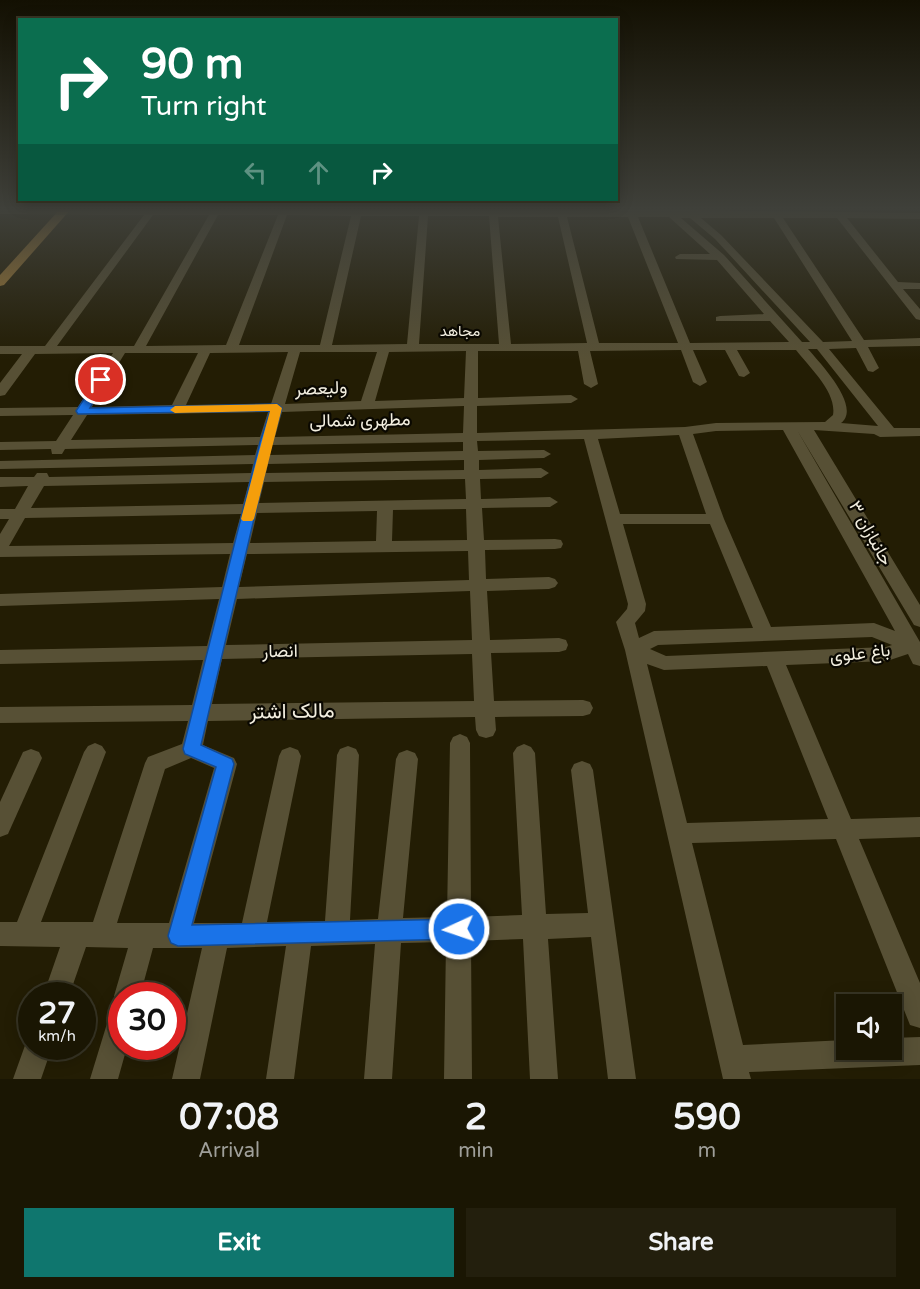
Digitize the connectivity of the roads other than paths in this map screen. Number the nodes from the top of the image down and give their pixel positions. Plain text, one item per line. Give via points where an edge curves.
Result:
1 (18, 259) edge
2 (115, 259) edge
3 (188, 259) edge
4 (266, 259) edge
5 (346, 259) edge
6 (420, 259) edge
7 (497, 259) edge
8 (571, 259) edge
9 (650, 259) edge
10 (722, 259) edge
11 (739, 259) edge
12 (805, 259) edge
13 (875, 259) edge
14 (878, 263) junction
15 (894, 264) dead end
16 (0, 282) edge
17 (895, 285) junction
18 (920, 286) edge
19 (920, 316) edge
20 (774, 317) junction
21 (720, 319) dead end
22 (920, 342) edge
23 (860, 344) junction
24 (820, 345) junction
25 (729, 346) junction
26 (799, 346) junction
27 (588, 347) junction
28 (685, 347) junction
29 (325, 348) junction
30 (384, 348) junction
31 (413, 348) junction
32 (472, 348) junction
33 (505, 348) junction
34 (138, 349) junction
35 (206, 349) junction
36 (231, 349) junction
37 (295, 349) junction
38 (0, 350) edge
39 (31, 350) junction
40 (48, 350) junction
41 (121, 350) junction
42 (873, 368) dead end
43 (744, 374) dead end
44 (700, 382) dead end
45 (591, 384) dead end
46 (0, 392) edge
47 (571, 399) dead end
48 (470, 402) junction
49 (367, 405) junction
50 (277, 408) junction
51 (177, 410) junction
52 (82, 411) junction
53 (0, 412) edge
54 (828, 426) junction
55 (799, 430) junction
56 (685, 431) junction
57 (889, 431) junction
58 (920, 432) edge
59 (590, 435) junction
60 (470, 437) junction
61 (266, 442) junction
62 (60, 445) junction
63 (0, 446) edge
64 (544, 454) dead end
65 (471, 455) junction
66 (261, 460) junction
67 (49, 464) junction
68 (0, 465) edge
69 (820, 466) junction
70 (541, 473) dead end
71 (472, 474) junction
72 (257, 478) junction
73 (0, 482) edge
74 (39, 482) junction
75 (474, 502) junction
76 (549, 502) dead end
77 (385, 505) junction
78 (250, 508) junction
79 (0, 514) edge
80 (20, 514) junction
81 (613, 519) junction
82 (716, 519) junction
83 (555, 544) dead end
84 (476, 545) junction
85 (384, 547) junction
86 (240, 549) junction
87 (0, 550) edge
88 (549, 583) dead end
89 (478, 585) junction
90 (229, 593) junction
91 (0, 600) edge
92 (920, 620) edge
93 (764, 633) junction
94 (559, 645) dead end
95 (481, 647) junction
96 (917, 649) edge
97 (634, 650) junction
98 (214, 652) junction
99 (0, 657) edge
100 (774, 660) junction
101 (583, 708) dead end
102 (485, 709) junction
103 (200, 712) junction
104 (0, 715) edge
105 (486, 730) dead end
106 (460, 743) dead end
107 (191, 749) junction
108 (95, 752) dead end
109 (524, 753) dead end
110 (348, 755) dead end
111 (290, 756) dead end
112 (32, 758) dead end
113 (407, 759) dead end
114 (582, 770) dead end
115 (0, 827) edge
116 (920, 827) edge
117 (844, 829) junction
118 (677, 833) junction
119 (602, 925) junction
120 (535, 928) junction
121 (459, 929) junction
122 (389, 932) junction
123 (337, 933) junction
124 (300, 934) junction
125 (12, 935) edge
126 (89, 935) junction
127 (144, 935) junction
128 (252, 935) junction
129 (178, 936) junction
130 (217, 936) junction
131 (64, 982) edge
132 (132, 982) edge
133 (920, 1015) edge
134 (920, 1051) edge
135 (34, 1060) edge
136 (110, 1060) edge
137 (734, 1069) edge
138 (27, 1079) edge
139 (104, 1079) edge
140 (186, 1079) edge
141 (280, 1079) edge
142 (378, 1079) edge
143 (458, 1079) edge
144 (544, 1079) edge
145 (622, 1079) edge

1 - 16 main road
2 - 40 street
3 - 34 street
4 - 36 street
5 - 29 street
6 - 31 street
7 - 33 street
8 - 27 street
9 - 28 street
10 - 20 street
11 - 24 street
12 - 23 street
13 - 14 street
14 - 15 street
14 - 17 street
17 - 18 street
17 - 19 street
20 - 21 street
20 - 26 street
22 - 23 street, مجاهد
23 - 24 street, مجاهد
23 - 42 street
24 - 26 street, مجاهد
24 - 57 street
25 - 26 street, مجاهد
25 - 28 street, مجاهد
25 - 43 street
26 - 54 street via 826,379 841,409 840,417
27 - 28 street, مجاهد
27 - 33 street, مجاهد
27 - 45 street
28 - 44 street
29 - 30 street, مجاهد
29 - 37 street, مجاهد
30 - 31 street, مجاهد
30 - 49 street
31 - 32 street, مجاهد
32 - 33 street, مجاهد
32 - 48 street
34 - 35 street, مجاهد
34 - 41 street, مجاهد
35 - 36 street, مجاهد
35 - 51 street
36 - 37 street, مجاهد
37 - 50 street
38 - 39 street, مجاهد
39 - 40 street, مجاهد
39 - 46 street
40 - 41 street, مجاهد
41 - 52 street
47 - 48 street, ولیعصر
48 - 49 street, ولیعصر
48 - 60 street
49 - 50 street, ولیعصر
50 - 51 street, ولیعصر
50 - 61 street
51 - 52 street, ولیعصر
52 - 53 street, ولیعصر
52 - 62 street
54 - 55 street, مطهری شمالی
54 - 57 street, مطهری شمالی
55 - 56 street, مطهری شمالی
55 - 57 street, مطهری شمالی
55 - 69 street, جانبازان ۳
56 - 59 street, مطهری شمالی
56 - 82 street
57 - 58 street
59 - 60 street, مطهری شمالی
59 - 81 street
60 - 61 street, مطهری شمالی
60 - 65 street
61 - 62 street, مطهری شمالی
61 - 66 street
62 - 63 street, مطهری شمالی
62 - 67 street
64 - 65 street
65 - 66 street
65 - 71 street
66 - 67 street
66 - 72 street
67 - 68 street
67 - 74 street
69 - 92 street, جانبازان ۳
69 - 96 street, جانبازان ۳
70 - 71 street
71 - 72 street
71 - 75 street
72 - 74 street
72 - 78 street
73 - 74 street
74 - 80 street
75 - 76 street
75 - 77 street
75 - 84 street
77 - 78 street
77 - 85 street
78 - 80 street
78 - 86 street
79 - 80 street
80 - 87 street
81 - 82 street
81 - 97 street via 637,604 636,611 625,622
82 - 93 street
83 - 84 street
84 - 85 street
84 - 89 street
85 - 86 street
86 - 87 street
86 - 90 street
88 - 89 street
89 - 90 street
89 - 95 street
90 - 91 street
90 - 98 street
93 - 96 street, باغ علوی via 873,630
93 - 97 street, باغ علوی via 654,638
94 - 95 street, انصار
95 - 98 street, انصار
95 - 102 street
96 - 100 street, باغ علوی
97 - 100 street, باغ علوی via 664,663
97 - 118 street
98 - 99 street, انصار
98 - 103 street
100 - 117 street
101 - 102 street, مالک اشتر
102 - 103 street, مالک اشتر
102 - 105 street
103 - 104 street, مالک اشتر
103 - 107 street
106 - 121 street
107 - 126 street via 156,763
107 - 129 street via 226,764
108 - 125 street
109 - 120 street
110 - 123 street
111 - 128 street
112 - 115 street
113 - 122 street
114 - 119 street
116 - 117 street
117 - 118 street
117 - 133 street
118 - 137 street
119 - 120 street
119 - 145 street
120 - 121 street
120 - 144 street
121 - 122 street
121 - 143 street
122 - 123 street
122 - 142 street
123 - 124 street
124 - 128 street
124 - 141 street
125 - 126 street
126 - 127 street
126 - 131 street
127 - 129 street
127 - 132 street
128 - 130 street
129 - 130 street
130 - 140 street
134 - 137 street
135 - 138 street
136 - 139 street

